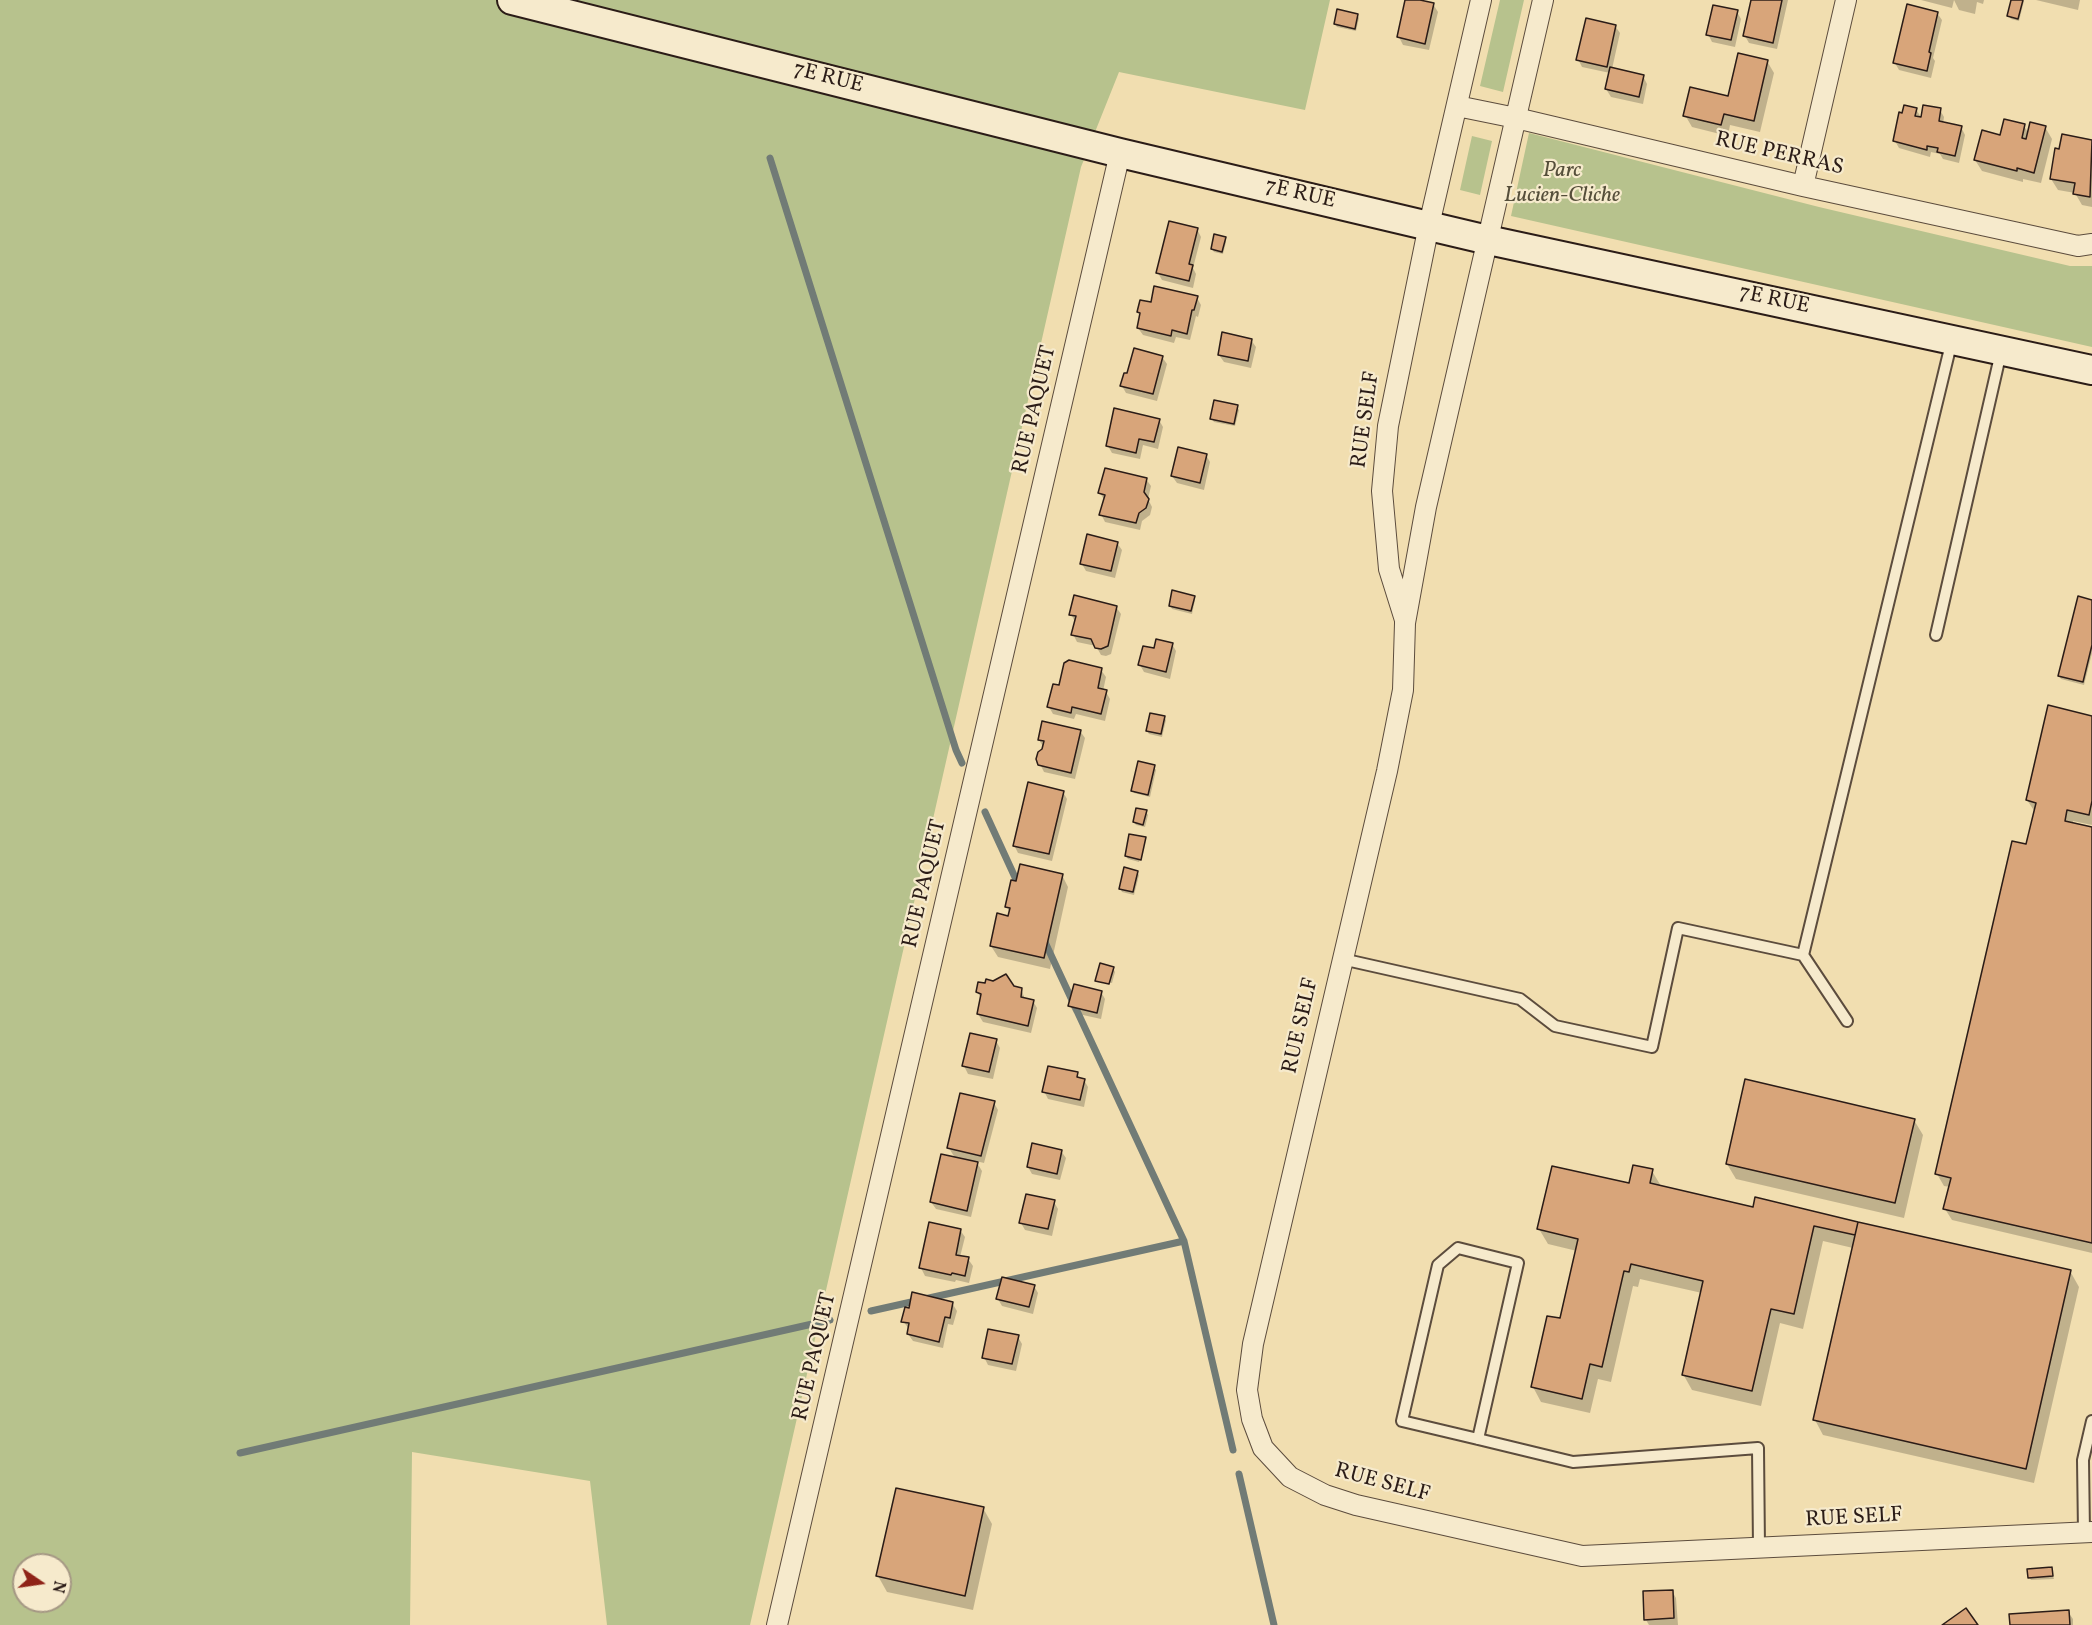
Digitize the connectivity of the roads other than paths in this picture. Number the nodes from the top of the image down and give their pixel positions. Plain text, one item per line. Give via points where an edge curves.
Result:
1 (512, 0) edge
2 (1481, 0) edge
3 (1542, 0) edge
4 (1846, 0) edge
5 (1457, 106) junction
6 (1516, 118) junction
7 (1120, 153) junction
8 (1803, 186) junction
9 (1429, 225) junction
10 (1488, 240) junction
11 (2092, 244) edge
12 (1952, 340) junction
13 (2001, 351) junction
14 (2092, 370) edge
15 (1405, 623) junction
16 (1936, 635) dead end
17 (1803, 955) junction
18 (1342, 959) junction
19 (1847, 1021) dead end
20 (2092, 1421) edge
21 (1478, 1439) junction
22 (2088, 1532) edge
23 (1759, 1548) junction
24 (777, 1625) edge

1 - 7 street, 7E RUE
2 - 5 street, RUE SELF
3 - 6 street, RUE SELF
4 - 8 street
5 - 6 street, RUE PERRAS
5 - 9 street, RUE SELF
6 - 8 street, RUE PERRAS
6 - 10 street, RUE SELF
7 - 9 street, 7E RUE
7 - 24 street, RUE PAQUET
8 - 11 street, RUE PERRAS via 2078,246
9 - 10 street, 7E RUE
9 - 15 street, RUE SELF via 1388,426 1382,491 1389,569
10 - 12 street, 7E RUE
10 - 15 street, RUE SELF via 1426,507
12 - 13 street, 7E RUE
12 - 17 lane
13 - 14 street, 7E RUE
13 - 16 lane
15 - 18 street, RUE SELF via 1402,690 1387,771
17 - 18 lane via 1678,928 1652,1047 1555,1026 1520,999
17 - 19 lane
18 - 23 street, RUE SELF via 1253,1344 1247,1390 1263,1448 1290,1477 1325,1495 1582,1556
20 - 22 lane via 2083,1460
21 - 21 lane via 1518,1263 1458,1248 1438,1265 1402,1421
21 - 23 lane via 1573,1462 1758,1448
22 - 23 street, RUE SELF

